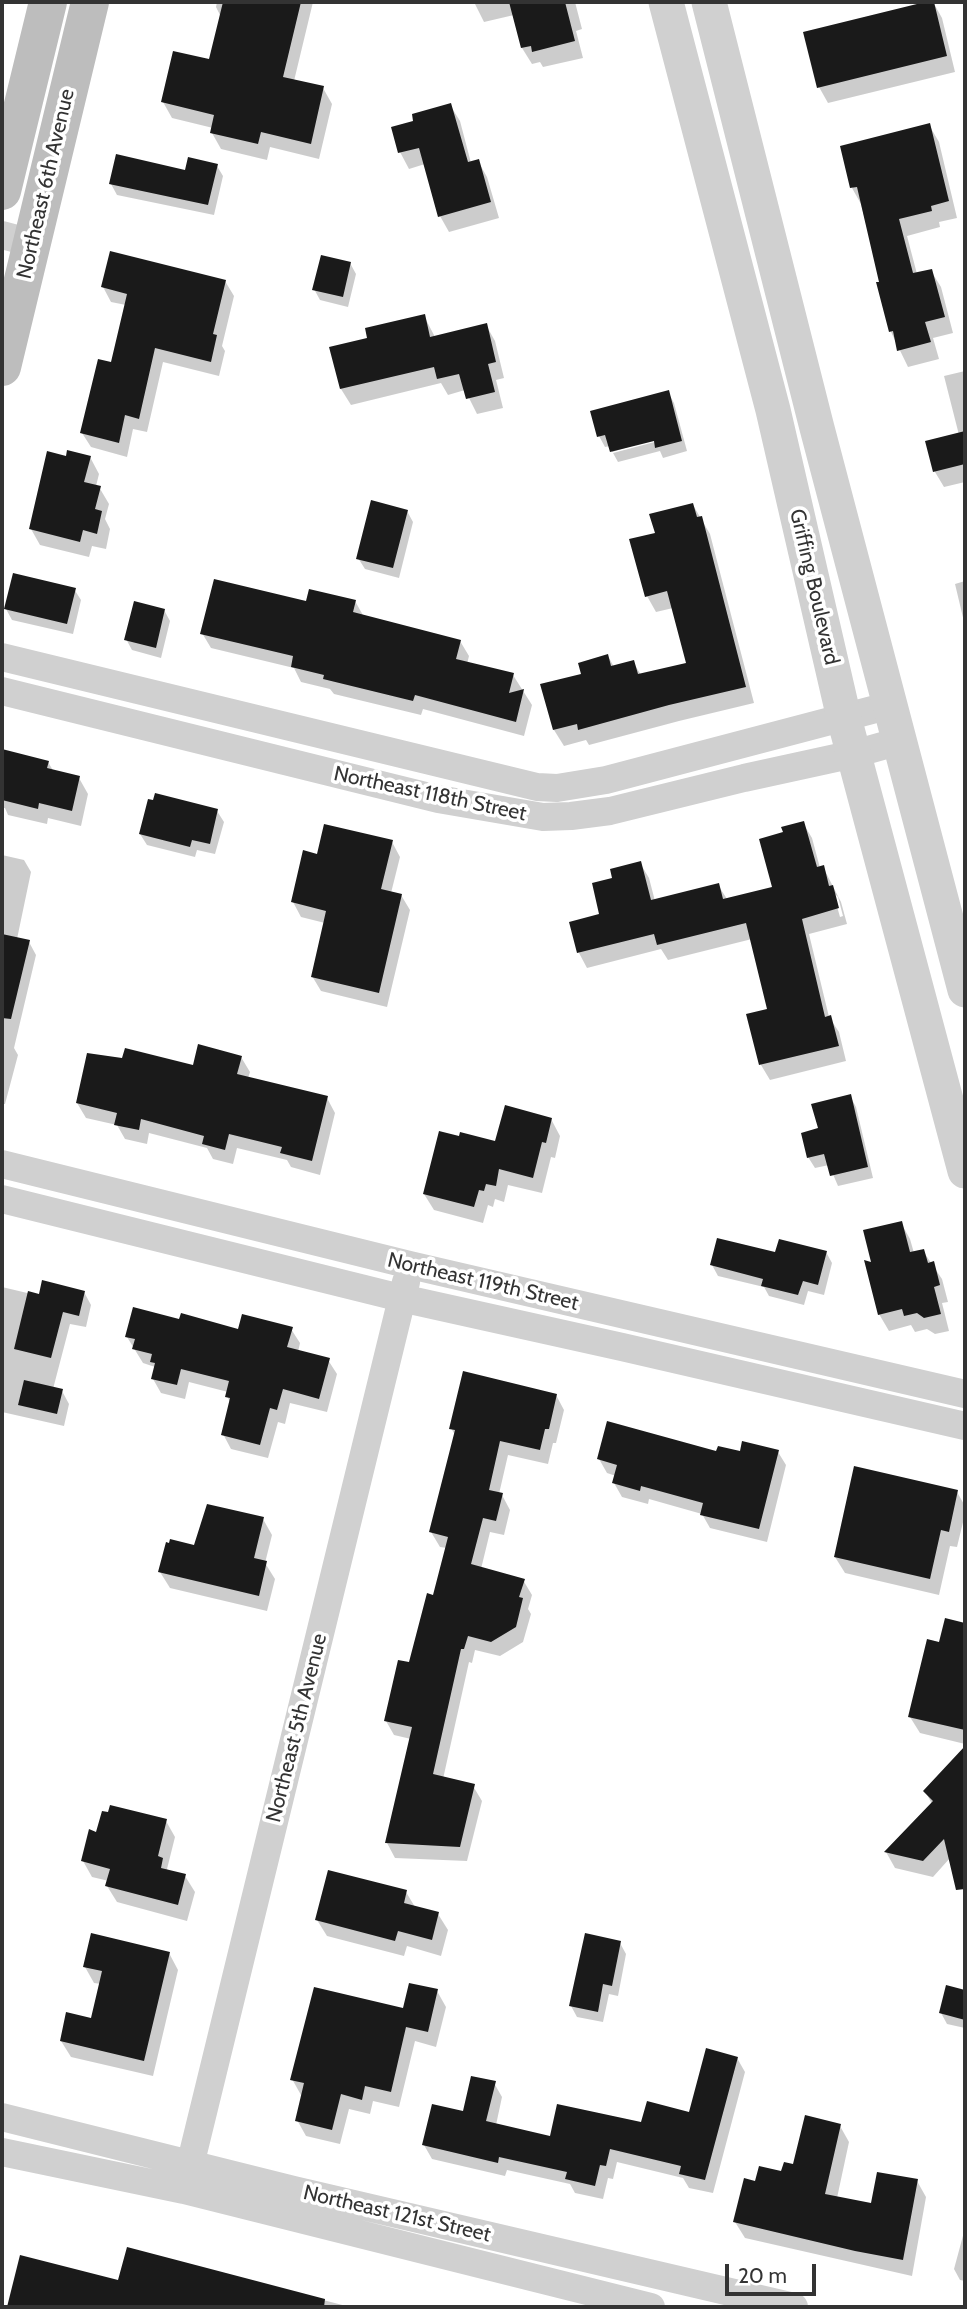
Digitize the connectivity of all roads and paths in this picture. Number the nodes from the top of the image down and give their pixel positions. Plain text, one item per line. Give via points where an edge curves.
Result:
1 (48, 2) edge
2 (90, 2) edge
3 (666, 2) edge
4 (709, 2) edge
5 (2, 191) edge
6 (2, 198) edge
7 (25, 229) edge
8 (2, 367) edge
9 (2, 657) edge
10 (2, 691) edge
11 (891, 705) junction
12 (844, 718) junction
13 (900, 741) junction
14 (854, 754) junction
15 (965, 990) edge
16 (2, 1164) edge
17 (965, 1171) edge
18 (2, 1199) edge
19 (410, 1265) junction
20 (401, 1298) junction
21 (965, 1394) edge
22 (965, 1426) edge
23 (2, 2117) edge
24 (2, 2152) edge
25 (187, 2177) junction
26 (652, 2307) edge
27 (794, 2307) edge

1 - 5 main road, Northeast 6th Avenue
2 - 7 main road, Northeast 6th Avenue
3 - 12 street, Griffing Boulevard via 773,410
4 - 11 street, Griffing Boulevard
6 - 7 street
7 - 8 main road, Northeast 6th Avenue
9 - 12 street, Northeast 118th Street via 537,787 606,780
10 - 14 street, Northeast 118th Street via 438,799 543,817 610,811
11 - 12 street, Northeast 118th Street
11 - 13 street, Griffing Boulevard
12 - 14 street, Griffing Boulevard
13 - 14 street, Northeast 118th Street
13 - 15 street, Griffing Boulevard
14 - 17 street, Griffing Boulevard
16 - 19 street, Northeast 119th Street
18 - 20 street, Northeast 119th Street
19 - 20 street, Northeast 5th Avenue
19 - 21 street, Northeast 119th Street
20 - 22 street, Northeast 119th Street
20 - 25 street, Northeast 5th Avenue
23 - 25 street, Northeast 121st Street
24 - 25 street, Northeast 121st Street via 131,2179
25 - 26 street, Northeast 121st Street
25 - 27 street, Northeast 121st Street

